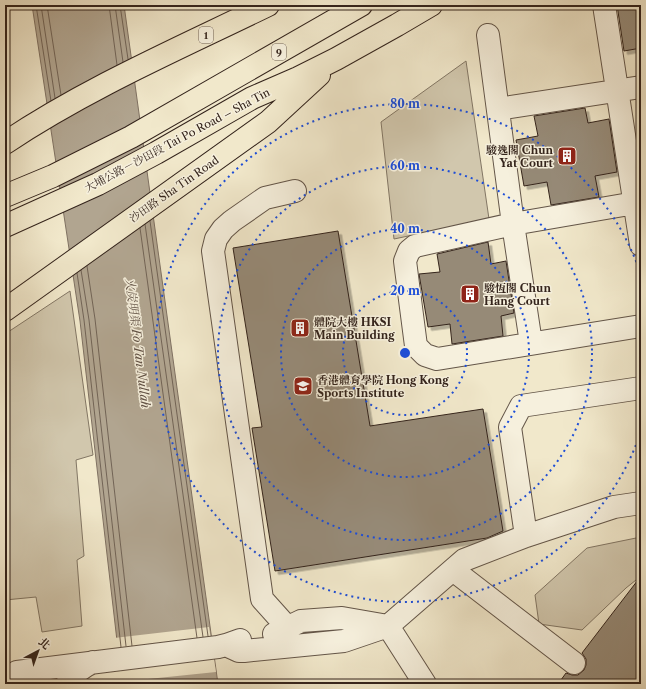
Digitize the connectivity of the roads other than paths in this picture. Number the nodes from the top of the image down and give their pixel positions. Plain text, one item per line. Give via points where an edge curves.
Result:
1 (268, 5) edge
2 (361, 5) edge
3 (431, 5) edge
4 (604, 5) edge
5 (488, 35) dead end
6 (336, 59) junction
7 (641, 87) edge
8 (617, 91) junction
9 (498, 109) junction
10 (5, 143) edge
11 (295, 191) dead end
12 (5, 196) edge
13 (638, 202) edge
14 (513, 224) junction
15 (5, 226) edge
16 (641, 246) edge
17 (5, 310) edge
18 (641, 326) edge
19 (531, 343) junction
20 (641, 388) edge
21 (641, 503) edge
22 (526, 536) junction
23 (453, 570) junction
24 (388, 626) junction
25 (288, 628) junction
26 (226, 645) junction
27 (94, 661) junction
28 (574, 663) dead end
29 (11, 673) edge
30 (44, 684) edge
31 (67, 684) edge
32 (424, 684) edge

1 - 10 highway, 1 via 138,68 60,109
2 - 12 highway, 9 via 111,148
3 - 6 highway, 大埔公路－沙田段 Tai Po Road – Sha Tin
4 - 8 street
5 - 9 street
6 - 15 highway, 大埔公路－沙田段 Tai Po Road – Sha Tin via 252,98 156,154 98,184
6 - 17 highway, 沙田路 Sha Tin Road via 268,122
7 - 8 street
8 - 9 street
8 - 13 street
9 - 14 street
11 - 25 street via 265,198 232,221 216,239 213,251 262,599
13 - 14 street
13 - 16 street
14 - 19 street
14 - 19 street via 415,246 409,251 405,260 416,346 425,355 437,358
18 - 19 street
20 - 22 street via 521,406 510,427
21 - 22 street via 614,507
22 - 23 street via 464,560
23 - 24 street
23 - 28 street
24 - 25 street via 342,618 301,621
24 - 26 street via 344,641 244,651
24 - 32 street
25 - 26 street via 272,635 238,640
26 - 27 street
27 - 29 street
27 - 31 street via 77,671
29 - 30 street via 29,674

